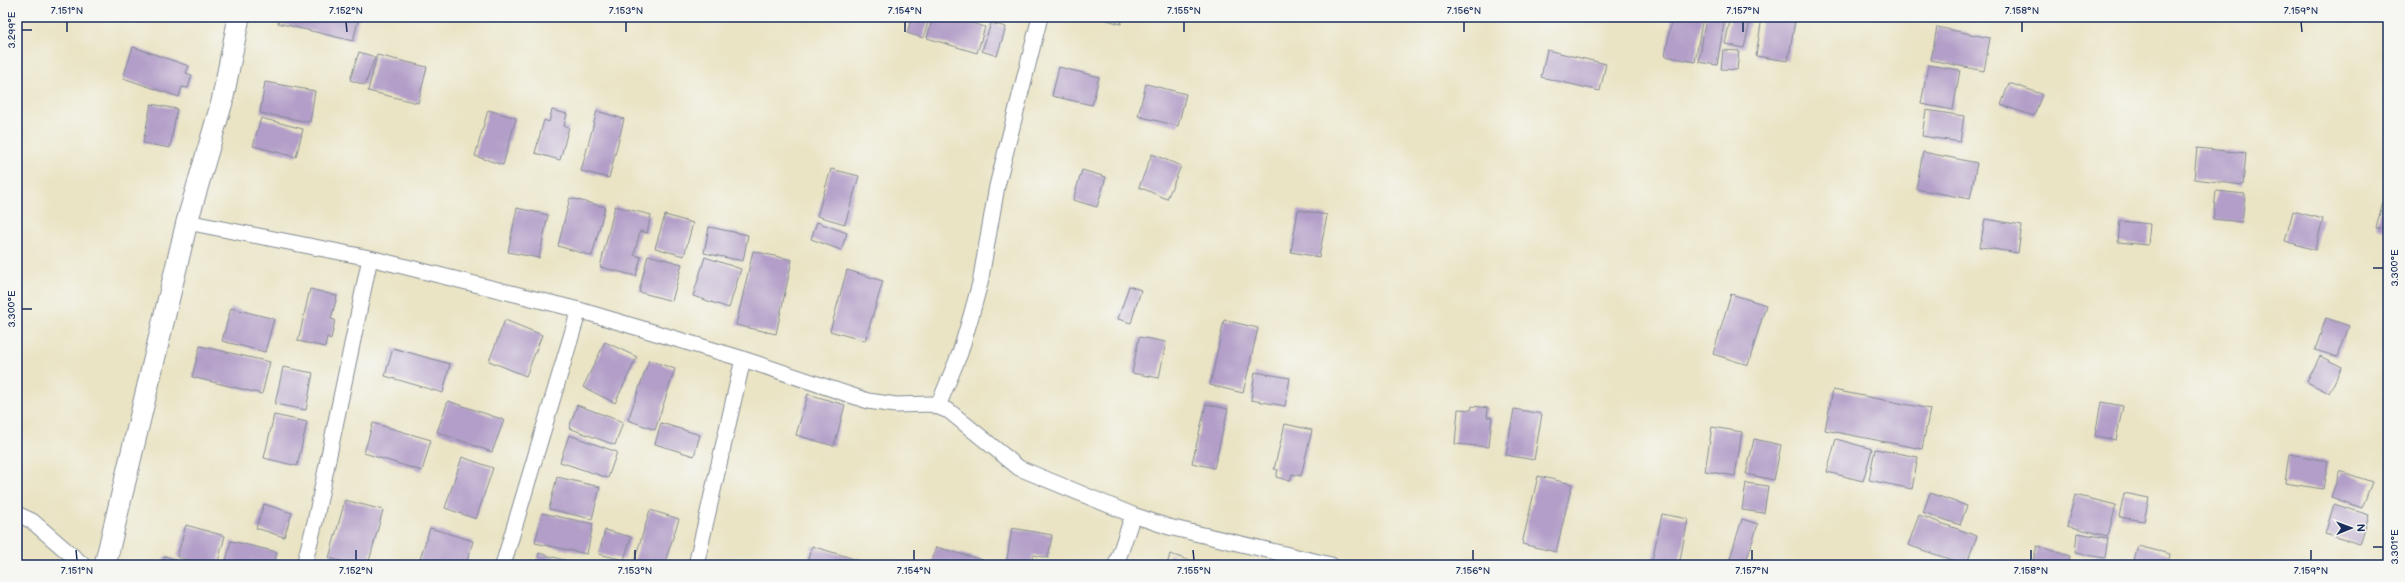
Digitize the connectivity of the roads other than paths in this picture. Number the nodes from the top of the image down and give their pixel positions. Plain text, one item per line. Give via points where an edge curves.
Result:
1 (239, 17) edge
2 (1040, 17) edge
3 (187, 222) junction
4 (370, 258) junction
5 (579, 310) junction
6 (743, 359) junction
7 (938, 406) junction
8 (17, 514) edge
9 (1132, 515) junction
10 (1297, 561) edge
11 (83, 565) edge
12 (104, 565) edge
13 (304, 565) edge
14 (503, 565) edge
15 (696, 565) edge
16 (1116, 565) edge
17 (1331, 565) edge

1 - 3 street via 222,102
2 - 7 street via 997,186 976,296 960,353
3 - 4 street
3 - 12 street
4 - 5 street
4 - 13 street via 317,515
5 - 6 street
5 - 14 street
6 - 7 street via 868,401
6 - 15 street
7 - 9 street via 949,411 1019,468
8 - 11 street via 32,521
9 - 10 street
9 - 16 street
10 - 17 street

